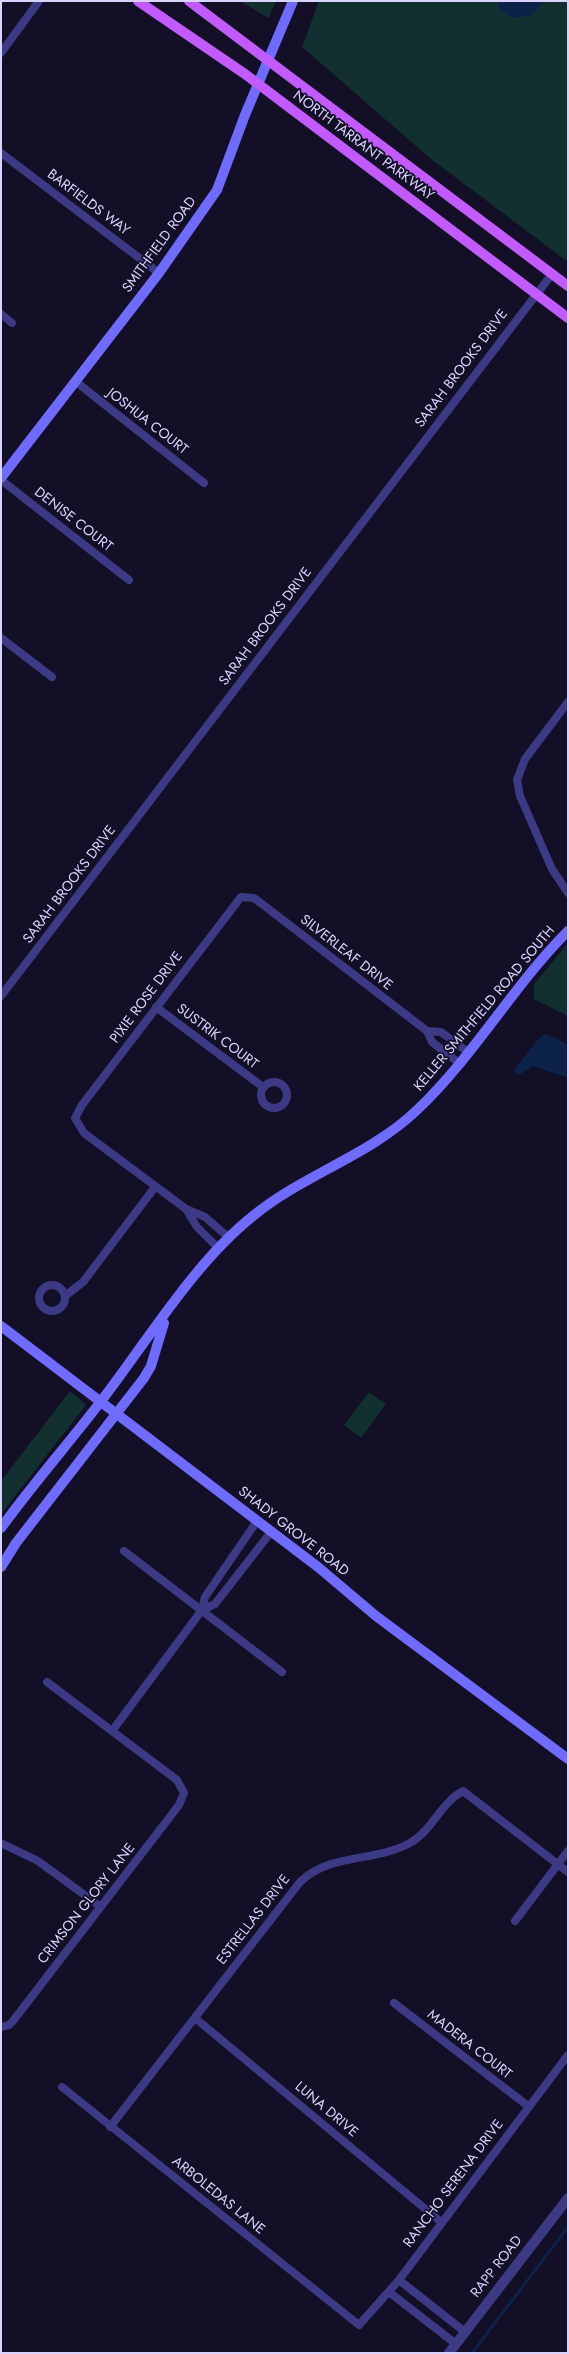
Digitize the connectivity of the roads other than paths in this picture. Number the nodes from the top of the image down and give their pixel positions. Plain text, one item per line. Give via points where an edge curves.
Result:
1 (39, 1) edge
2 (138, 1) edge
3 (188, 1) edge
4 (293, 1) edge
5 (1, 53) edge
6 (268, 59) junction
7 (258, 84) junction
8 (1, 153) edge
9 (159, 273) junction
10 (552, 274) junction
11 (568, 286) edge
12 (536, 293) junction
13 (1, 314) edge
14 (568, 318) edge
15 (12, 323) dead end
16 (74, 381) junction
17 (1, 479) edge
18 (204, 483) dead end
19 (129, 580) dead end
20 (1, 638) edge
21 (52, 677) dead end
22 (568, 702) edge
23 (568, 893) edge
24 (248, 896) joint
25 (568, 931) edge
26 (1, 996) edge
27 (156, 1007) junction
28 (428, 1031) junction
29 (468, 1052) junction
30 (460, 1063) junction
31 (263, 1087) dead end
32 (155, 1187) junction
33 (186, 1210) junction
34 (228, 1237) junction
35 (218, 1248) junction
36 (65, 1296) dead end
37 (167, 1314) junction
38 (1, 1326) edge
39 (101, 1401) junction
40 (116, 1412) junction
41 (257, 1521) junction
42 (1, 1528) edge
43 (270, 1532) junction
44 (124, 1551) dead end
45 (1, 1567) edge
46 (202, 1610) junction
47 (282, 1672) dead end
48 (48, 1682) dead end
49 (112, 1731) junction
50 (568, 1759) edge
51 (1, 1843) edge
52 (568, 1851) edge
53 (558, 1865) junction
54 (568, 1872) edge
55 (101, 1907) junction
56 (515, 1921) dead end
57 (394, 2003) dead end
58 (195, 2018) junction
59 (3, 2026) edge
60 (568, 2055) edge
61 (62, 2087) dead end
62 (528, 2106) junction
63 (110, 2127) junction
64 (568, 2198) edge
65 (441, 2222) junction
66 (399, 2280) junction
67 (389, 2292) junction
68 (359, 2325) joint
69 (466, 2332) junction
70 (456, 2344) junction
71 (449, 2353) edge

1 - 5 street
2 - 7 main road, NORTH TARRANT PARKWAY
3 - 6 main road, NORTH TARRANT PARKWAY
4 - 6 main road, SMITHFIELD ROAD
6 - 7 main road, SMITHFIELD ROAD
6 - 10 main road, NORTH TARRANT PARKWAY
7 - 9 main road, SMITHFIELD ROAD via 217,190
7 - 12 main road, NORTH TARRANT PARKWAY
8 - 9 street, BARFIELDS WAY
9 - 16 main road, SMITHFIELD ROAD
10 - 11 main road, NORTH TARRANT PARKWAY
10 - 12 street, SARAH BROOKS DRIVE
12 - 14 main road, NORTH TARRANT PARKWAY
12 - 26 street, SARAH BROOKS DRIVE
13 - 15 street
16 - 17 main road, SMITHFIELD ROAD
16 - 18 street, JOSHUA COURT
17 - 19 street, DENISE COURT
20 - 21 street
22 - 23 street via 522,764 517,780 520,796 552,869
24 - 27 street, PIXIE ROSE DRIVE via 235,903
24 - 28 street, SILVERLEAF DRIVE
25 - 29 main road, KELLER SMITHFIELD ROAD SOUTH via 516,988
27 - 31 street, SUSTRIK COURT
27 - 32 street, PIXIE ROSE DRIVE via 82,1105 76,1123
28 - 29 street, SILVERLEAF DRIVE via 441,1032
28 - 30 street, SILVERLEAF DRIVE via 432,1042
29 - 30 main road, KELLER SMITHFIELD ROAD SOUTH
30 - 34 main road, KELLER SMITHFIELD ROAD SOUTH via 436,1092 393,1131 275,1199
32 - 33 street
32 - 36 street via 83,1282
33 - 34 street via 205,1217
33 - 35 street via 197,1227
34 - 35 main road, KELLER SMITHFIELD ROAD SOUTH
35 - 37 main road, KELLER SMITHFIELD ROAD SOUTH
37 - 39 main road, KELLER SMITHFIELD ROAD SOUTH
37 - 40 main road, KELLER SMITHFIELD ROAD SOUTH via 151,1366
38 - 39 main road, SHADY GROVE ROAD
39 - 40 main road, SHADY GROVE ROAD
39 - 42 main road, KELLER SMITHFIELD ROAD SOUTH
40 - 41 main road, SHADY GROVE ROAD
40 - 45 main road, KELLER SMITHFIELD ROAD SOUTH via 16,1543
41 - 43 main road, SHADY GROVE ROAD
41 - 46 street via 205,1597
43 - 46 street via 215,1604
43 - 50 main road, SHADY GROVE ROAD via 376,1616
44 - 46 street
46 - 47 street
46 - 49 street
48 - 49 street
49 - 55 street, CRIMSON GLORY LANE via 177,1780 182,1785 184,1793 179,1805
51 - 55 street via 38,1861
52 - 53 street
53 - 54 street
53 - 56 street
53 - 58 street, ESTRELLAS DRIVE via 463,1790 454,1795 421,1835 408,1844 312,1870
55 - 59 street, CRIMSON GLORY LANE via 13,2021
57 - 62 street, MADERA COURT
58 - 63 street, ESTRELLAS DRIVE
58 - 65 street, LUNA DRIVE
60 - 62 street, RANCHO SERENA DRIVE
61 - 63 street, ARBOLEDAS LANE
62 - 65 street, RANCHO SERENA DRIVE
63 - 68 street, ARBOLEDAS LANE
64 - 69 street, RAPP ROAD
65 - 66 street, RANCHO SERENA DRIVE
66 - 67 street, RANCHO SERENA DRIVE
66 - 69 street
67 - 68 street, RANCHO SERENA DRIVE
67 - 70 street
69 - 70 street, RAPP ROAD
70 - 71 street, RAPP ROAD

